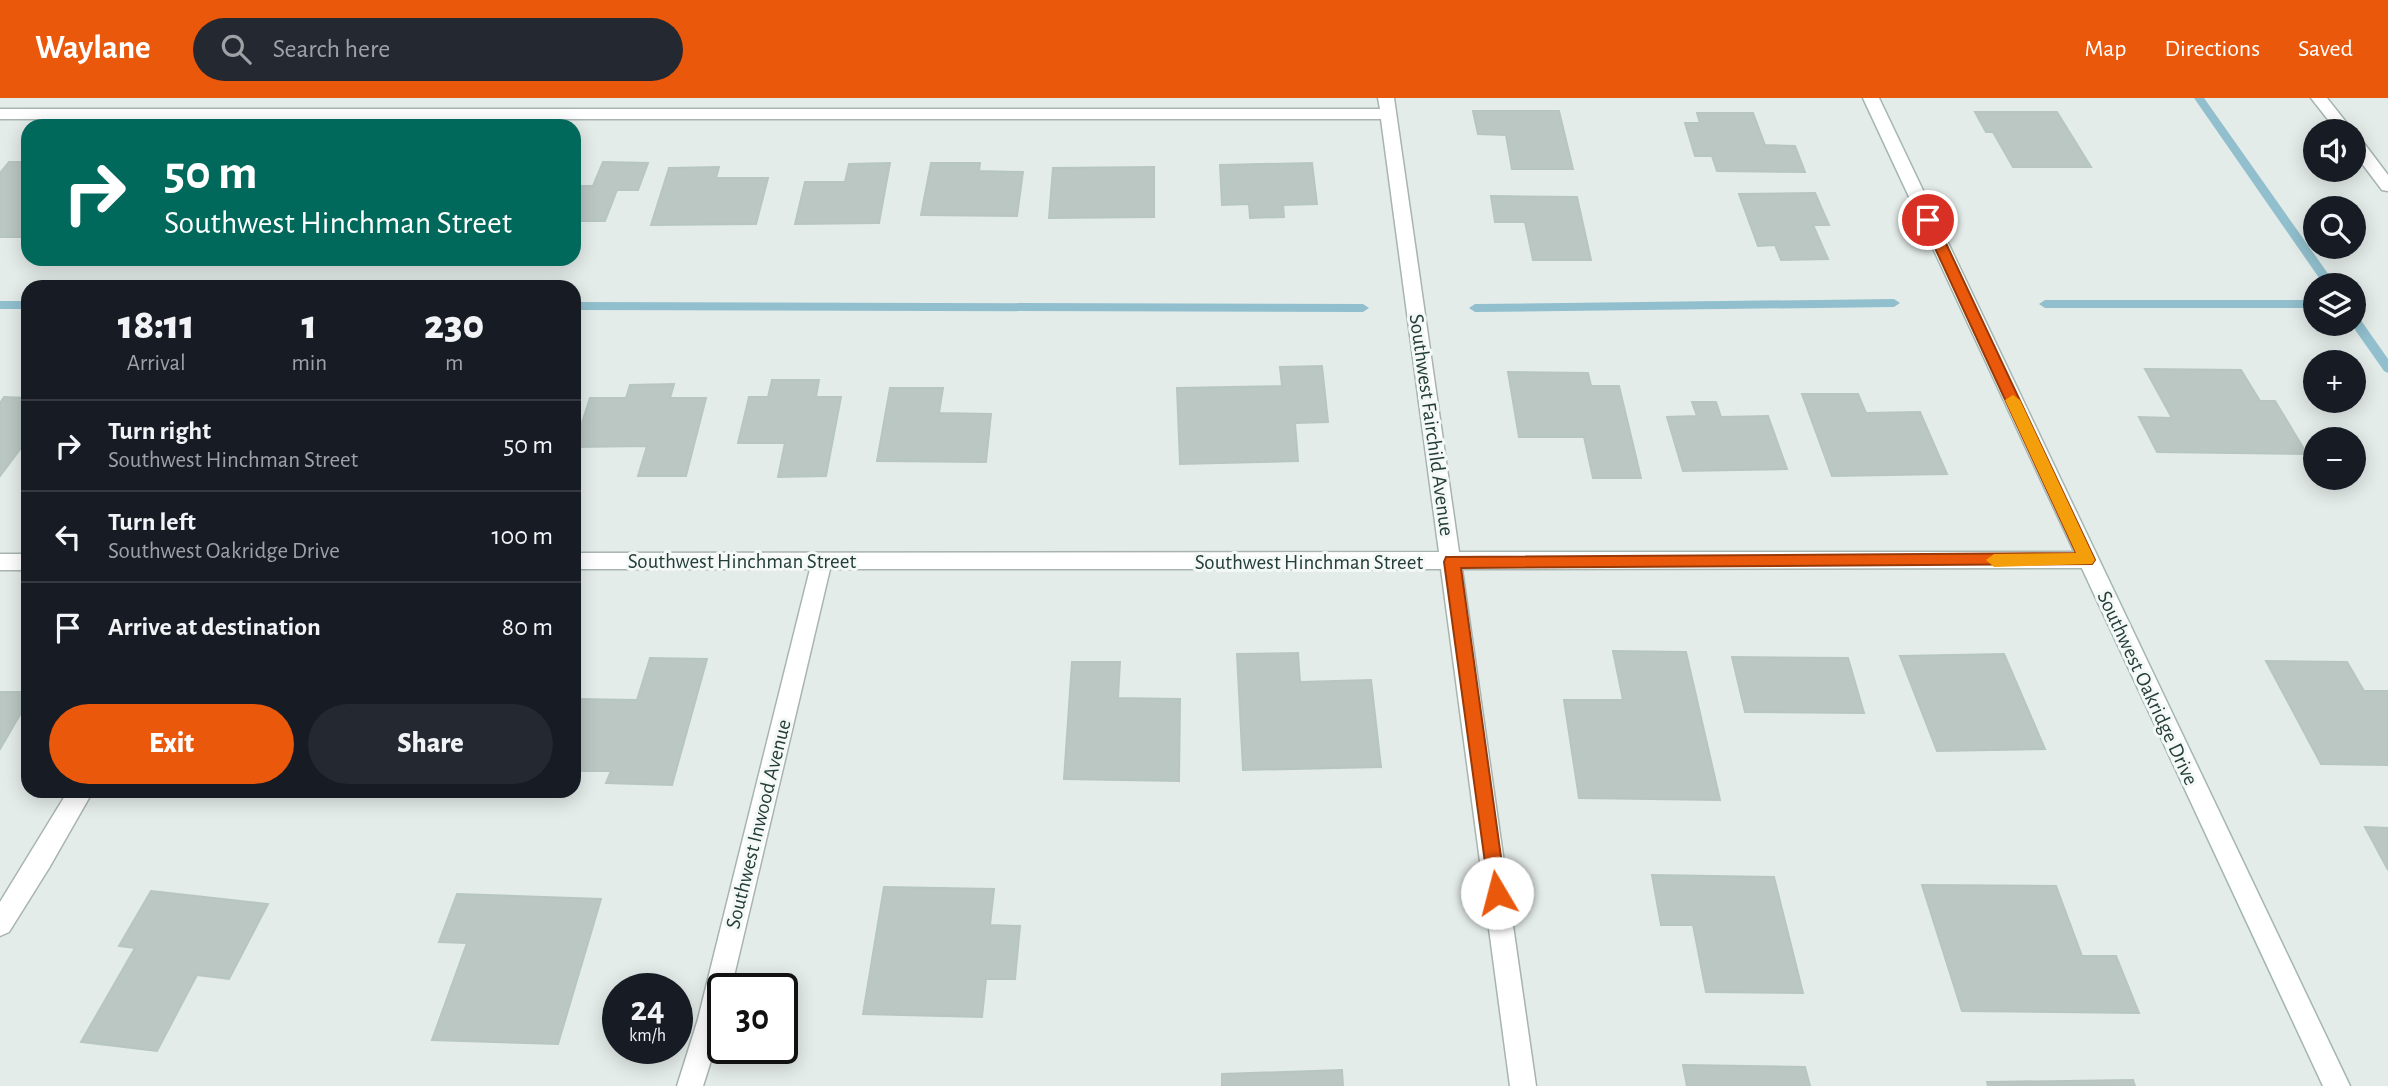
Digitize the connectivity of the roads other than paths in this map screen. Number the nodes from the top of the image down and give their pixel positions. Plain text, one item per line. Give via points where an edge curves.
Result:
1 (1871, 98) edge
2 (2319, 98) edge
3 (449, 105) edge
4 (915, 106) edge
5 (1387, 106) edge
6 (0, 114) edge
7 (2336, 119) edge
8 (2366, 158) edge
9 (2388, 186) edge
10 (2087, 560) junction
11 (581, 561) edge
12 (822, 561) junction
13 (0, 562) edge
14 (21, 562) edge
15 (1452, 562) junction
16 (77, 798) edge
17 (0, 924) edge
18 (690, 1086) edge
19 (1523, 1086) edge
20 (2337, 1086) edge

1 - 10 street, Southwest Oakridge Drive
2 - 7 street
3 - 4 street
3 - 6 street
4 - 5 street
5 - 15 street, Southwest Fairchild Avenue
8 - 9 street
10 - 15 street, Southwest Hinchman Street
10 - 20 street, Southwest Oakridge Drive
11 - 12 street, Southwest Hinchman Street
12 - 15 street, Southwest Hinchman Street
12 - 18 street, Southwest Inwood Avenue via 711,1019
13 - 14 street
15 - 19 street, Southwest Fairchild Avenue
16 - 17 street

